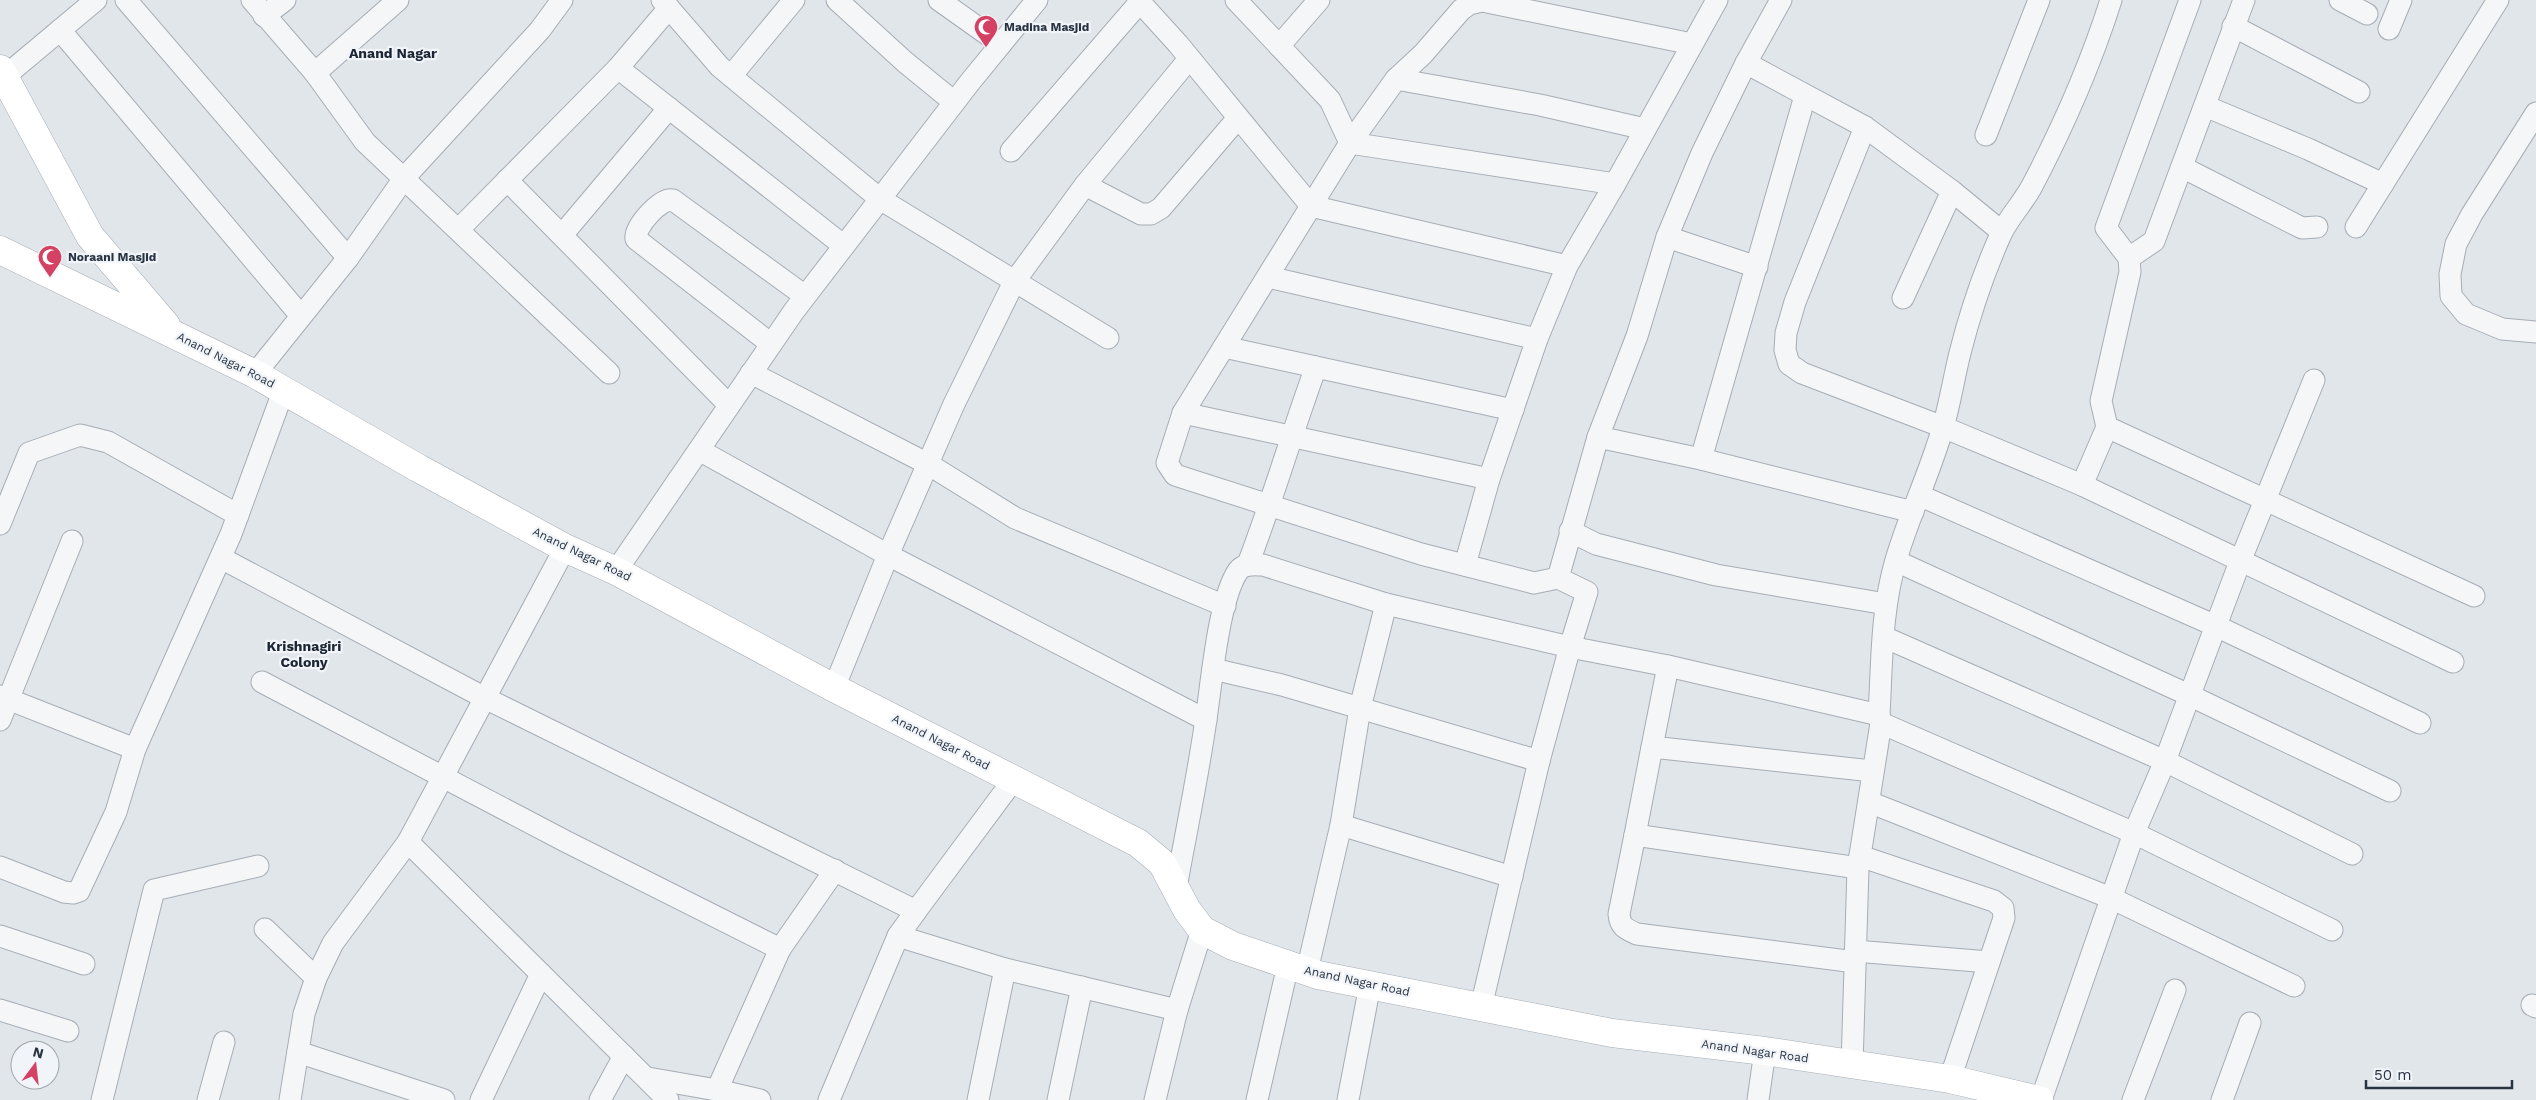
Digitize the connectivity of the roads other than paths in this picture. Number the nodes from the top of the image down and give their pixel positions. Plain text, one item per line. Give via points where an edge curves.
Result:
1 (96, 0) edge
2 (126, 0) edge
3 (285, 0) edge
4 (398, 0) edge
5 (562, 0) edge
6 (794, 0) edge
7 (837, 0) edge
8 (939, 0) edge
9 (1237, 0) edge
10 (1319, 0) edge
11 (1716, 0) edge
12 (1781, 0) edge
13 (2039, 0) edge
14 (2110, 0) edge
15 (2190, 0) edge
16 (2244, 0) edge
17 (2340, 0) edge
18 (2401, 0) edge
19 (2498, 0) edge
20 (1035, 1) edge
21 (1139, 1) edge
22 (665, 4) edge
23 (258, 8) edge
24 (2367, 14) dead end
25 (2233, 26) junction
26 (2389, 29) dead end
27 (60, 30) junction
28 (1000, 44) junction
29 (1692, 44) junction
30 (1279, 46) junction
31 (1189, 58) junction
32 (1746, 63) junction
33 (618, 68) junction
34 (2, 73) edge
35 (315, 73) junction
36 (731, 76) junction
37 (1396, 79) junction
38 (2359, 92) dead end
39 (1805, 96) junction
40 (954, 102) junction
41 (2205, 106) junction
42 (669, 108) junction
43 (2536, 113) edge
44 (1238, 118) junction
45 (1865, 127) junction
46 (1645, 129) junction
47 (1986, 135) dead end
48 (1350, 143) junction
49 (1011, 151) dead end
50 (2182, 167) junction
51 (405, 177) junction
52 (507, 180) junction
53 (1615, 184) junction
54 (2383, 184) junction
55 (1085, 185) junction
56 (1952, 191) junction
57 (880, 199) junction
58 (1311, 206) junction
59 (2317, 227) dead end
60 (2356, 227) dead end
61 (459, 229) junction
62 (2002, 232) junction
63 (562, 236) junction
64 (1667, 237) junction
65 (844, 246) junction
66 (0, 250) edge
67 (348, 258) junction
68 (2129, 258) junction
69 (1567, 266) junction
70 (1756, 267) junction
71 (1268, 277) junction
72 (1014, 282) junction
73 (805, 296) junction
74 (1903, 298) dead end
75 (301, 316) junction
76 (2536, 332) edge
77 (173, 334) junction
78 (1108, 338) dead end
79 (1537, 339) junction
80 (772, 344) junction
81 (1224, 346) junction
82 (1316, 367) junction
83 (609, 373) dead end
84 (751, 373) junction
85 (255, 374) junction
86 (2314, 380) dead end
87 (284, 389) junction
88 (730, 405) junction
89 (1513, 410) junction
90 (1183, 413) junction
91 (1943, 427) junction
92 (2107, 427) junction
93 (1290, 436) junction
94 (1598, 437) junction
95 (699, 450) junction
96 (1701, 459) junction
97 (928, 464) junction
98 (1489, 480) junction
99 (2082, 486) junction
100 (2266, 499) junction
101 (1917, 504) junction
102 (1270, 506) junction
103 (238, 515) junction
104 (0, 524) edge
105 (1570, 531) junction
106 (72, 541) dead end
107 (565, 548) junction
108 (888, 555) junction
109 (221, 558) junction
110 (2241, 559) junction
111 (1896, 561) junction
112 (1248, 564) junction
113 (1465, 565) junction
114 (616, 571) junction
115 (1558, 578) junction
116 (2474, 596) dead end
117 (1386, 604) junction
118 (1886, 604) junction
119 (1225, 606) junction
120 (2216, 626) junction
121 (1884, 637) junction
122 (1570, 647) junction
123 (2453, 662) dead end
124 (1668, 666) junction
125 (1213, 669) junction
126 (262, 682) dead end
127 (834, 688) junction
128 (2191, 696) junction
129 (4, 698) edge
130 (485, 698) junction
131 (1360, 708) junction
132 (1880, 719) junction
133 (0, 720) edge
134 (1206, 720) junction
135 (2420, 723) dead end
136 (1652, 747) junction
137 (135, 750) junction
138 (2165, 761) junction
139 (1539, 762) junction
140 (1872, 771) junction
141 (444, 776) junction
142 (1014, 779) junction
143 (2390, 791) dead end
144 (1868, 802) junction
145 (1341, 824) junction
146 (2134, 833) junction
147 (1635, 835) junction
148 (408, 842) junction
149 (2352, 854) dead end
150 (1859, 862) junction
151 (258, 866) dead end
152 (0, 867) edge
153 (835, 870) junction
154 (1512, 877) junction
155 (1176, 888) junction
156 (2111, 898) junction
157 (916, 911) junction
158 (265, 929) dead end
159 (1202, 930) junction
160 (2332, 930) dead end
161 (0, 936) edge
162 (898, 936) junction
163 (780, 949) junction
164 (1855, 957) junction
165 (1989, 962) junction
166 (84, 964) dead end
167 (1298, 968) junction
168 (1005, 969) junction
169 (541, 974) junction
170 (316, 978) junction
171 (1370, 985) junction
172 (2294, 986) dead end
173 (1082, 987) junction
174 (2174, 990) dead end
175 (1481, 1007) junction
176 (0, 1010) edge
177 (1177, 1010) junction
178 (2250, 1023) dead end
179 (68, 1031) dead end
180 (224, 1042) dead end
181 (1765, 1051) junction
182 (298, 1052) junction
183 (624, 1056) junction
184 (1852, 1066) junction
185 (648, 1078) junction
186 (1950, 1079) junction
187 (717, 1090) junction
188 (102, 1100) edge
189 (208, 1100) edge
190 (290, 1100) edge
191 (444, 1100) edge
192 (481, 1100) edge
193 (600, 1100) edge
194 (668, 1100) edge
195 (760, 1100) edge
196 (829, 1100) edge
197 (978, 1100) edge
198 (1058, 1100) edge
199 (1155, 1100) edge
200 (1256, 1100) edge
201 (1348, 1100) edge
202 (1758, 1100) edge
203 (2040, 1100) edge
204 (2133, 1100) edge
205 (2222, 1100) edge

1 - 27 street
2 - 67 street
3 - 23 street
4 - 35 street
5 - 51 street via 540,30
6 - 36 street
7 - 40 street
8 - 28 street
9 - 30 street
10 - 30 street
11 - 29 street
12 - 32 street
13 - 47 street
14 - 62 street via 2053,144 2031,188
15 - 68 street via 2106,228
16 - 25 street
17 - 24 street
18 - 26 street
19 - 54 street
20 - 28 street
21 - 31 street
21 - 49 street
22 - 33 street
22 - 36 street
23 - 35 street
25 - 38 street
25 - 41 street
27 - 34 street
27 - 75 street
28 - 40 street
29 - 37 street via 1482,0 1461,10 1423,54
29 - 46 street
30 - 48 street via 1330,100
31 - 44 street
31 - 55 street
32 - 39 street
32 - 64 street via 1702,153
33 - 42 street
33 - 52 street
34 - 77 street, Anand Nagar Road via 90,236
35 - 51 street via 365,142
36 - 57 street
37 - 46 street via 1540,105
37 - 48 street
39 - 45 street
39 - 70 street
40 - 57 street
41 - 50 street
41 - 54 street
42 - 63 street
42 - 65 street
43 - 76 street via 2468,221 2456,244 2450,274 2451,296 2466,314 2502,329
44 - 55 street via 1161,208 1152,214 1141,214
44 - 58 street
45 - 56 street
45 - 91 street via 1795,302 1785,350 1789,364 1802,373
46 - 53 street
48 - 53 street
48 - 58 street
50 - 59 street via 2302,228
50 - 68 street via 2154,241
51 - 61 street
51 - 67 street
52 - 61 street
52 - 63 street
53 - 69 street
54 - 60 street
55 - 72 street
56 - 62 street
56 - 74 street
57 - 65 street
57 - 72 street
58 - 69 street
58 - 71 street
61 - 83 street
62 - 91 street via 1963,342
63 - 88 street
64 - 70 street
64 - 94 street via 1637,336
65 - 73 street
66 - 77 street
67 - 75 street
68 - 92 street via 2130,272 2101,401
69 - 79 street
70 - 96 street
71 - 79 street
71 - 81 street
72 - 78 street
72 - 97 street
73 - 80 street
73 - 80 street via 673,200 662,202 638,228 636,239
75 - 85 street
77 - 85 street, Anand Nagar Road
79 - 89 street
80 - 84 street
81 - 82 street
81 - 90 street
82 - 89 street
82 - 93 street
84 - 88 street
84 - 97 street
85 - 87 street, Anand Nagar Road
86 - 100 street
87 - 103 street
87 - 107 street, Anand Nagar Road via 418,468
88 - 95 street
89 - 98 street
90 - 93 street
90 - 102 street via 1167,463 1175,475
91 - 99 street
91 - 101 street
92 - 99 street
92 - 100 street
93 - 98 street
93 - 102 street
94 - 96 street
94 - 105 street
95 - 108 street
95 - 114 street
96 - 101 street
97 - 108 street
97 - 119 street via 1015,518
98 - 113 street
99 - 110 street
100 - 110 street
100 - 116 street
101 - 111 street
101 - 120 street
102 - 112 street
102 - 113 street
103 - 104 street via 108,442 80,435 29,453
103 - 109 street
105 - 115 street
105 - 118 street via 1596,544 1716,575
106 - 129 street
107 - 114 street, Anand Nagar Road
107 - 130 street
108 - 127 street
108 - 134 street
109 - 130 street
109 - 137 street
110 - 120 street
110 - 123 street
111 - 118 street
111 - 128 street
112 - 117 street via 1263,565
112 - 119 street via 1240,568
113 - 115 street via 1534,583
114 - 127 street, Anand Nagar Road
115 - 122 street via 1587,592
117 - 122 street
117 - 131 street
118 - 121 street
119 - 125 street
120 - 128 street
120 - 135 street
121 - 132 street
121 - 138 street
122 - 124 street
122 - 139 street
124 - 132 street
124 - 136 street
125 - 131 street
125 - 134 street
126 - 141 street
127 - 142 street, Anand Nagar Road
128 - 138 street
128 - 143 street
129 - 133 street
129 - 137 street
130 - 141 street
130 - 153 street
131 - 139 street
131 - 145 street
132 - 140 street
132 - 146 street
134 - 155 street
136 - 140 street
136 - 147 street
137 - 152 street via 116,812 79,891 73,894 64,892
138 - 146 street
138 - 149 street
139 - 154 street
140 - 144 street
141 - 148 street
141 - 163 street
142 - 155 street, Anand Nagar Road via 1138,843 1162,864
142 - 157 street
144 - 150 street
144 - 156 street
145 - 154 street
145 - 167 street
146 - 156 street
146 - 160 street
147 - 150 street
147 - 164 street via 1619,914 1624,929 1637,934
148 - 169 street
148 - 170 street via 333,943
150 - 164 street
150 - 165 street via 1999,903 2004,908 2004,918
151 - 188 street via 154,890
153 - 157 street
153 - 163 street
154 - 175 street
155 - 159 street, Anand Nagar Road
156 - 172 street
156 - 203 street
157 - 162 street
158 - 170 street
159 - 167 street, Anand Nagar Road via 1232,946
159 - 177 street
161 - 166 street
162 - 168 street
162 - 196 street
163 - 187 street
164 - 165 street
164 - 184 street
165 - 186 street
167 - 171 street, Anand Nagar Road
167 - 200 street
168 - 173 street
168 - 197 street
169 - 183 street
169 - 192 street
170 - 182 street via 304,1014
171 - 175 street, Anand Nagar Road
171 - 201 street
173 - 177 street
173 - 198 street
174 - 204 street
175 - 181 street, Anand Nagar Road via 1612,1033
176 - 179 street
177 - 199 street
178 - 205 street
180 - 189 street
181 - 184 street, Anand Nagar Road
181 - 202 street
182 - 190 street
182 - 191 street
183 - 185 street
183 - 193 street
184 - 186 street, Anand Nagar Road
185 - 187 street
185 - 194 street
186 - 203 street, Anand Nagar Road
187 - 195 street

